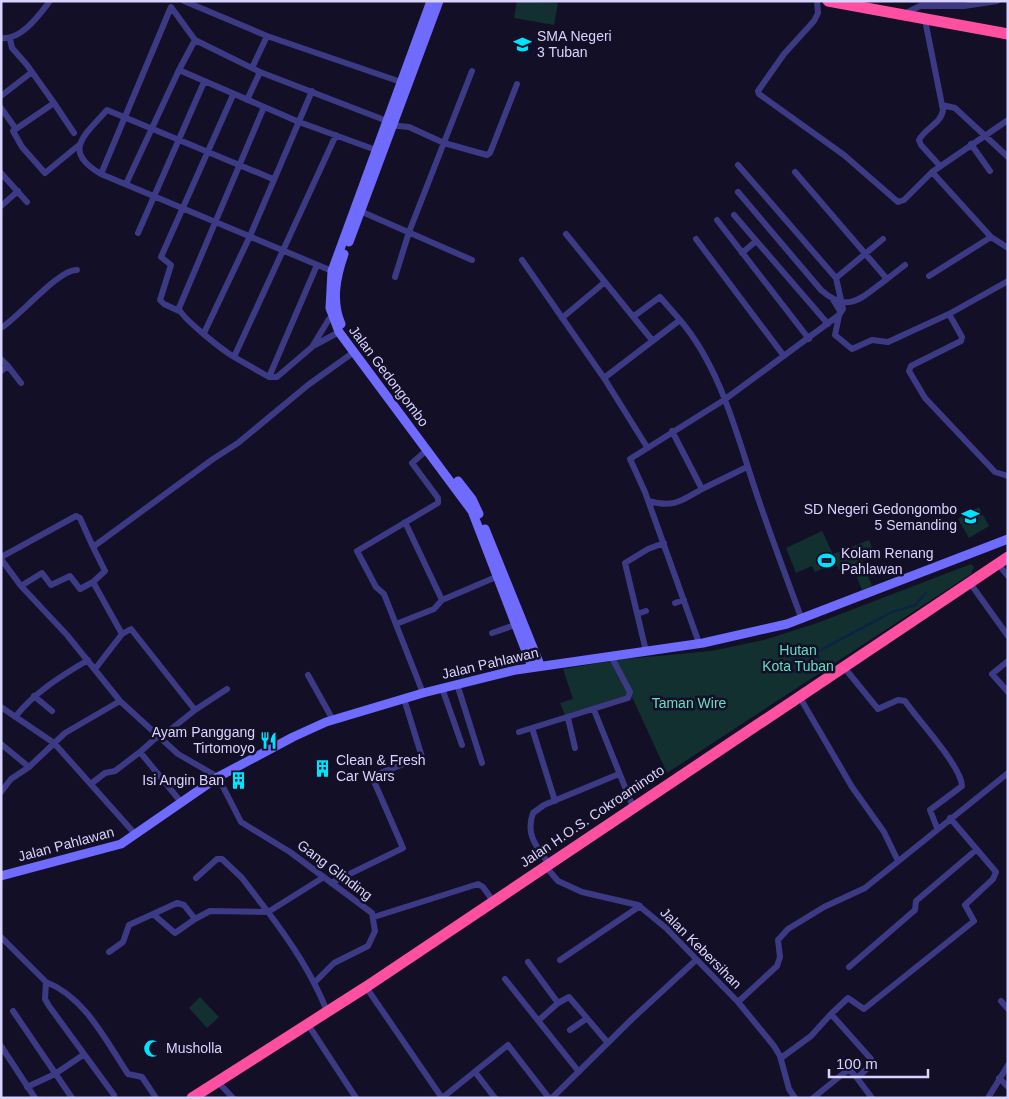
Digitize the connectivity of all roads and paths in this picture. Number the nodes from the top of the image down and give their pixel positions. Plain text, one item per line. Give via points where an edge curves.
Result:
1 (50, 1) edge
2 (184, 1) edge
3 (431, 1) edge
4 (439, 1) edge
5 (817, 1) edge
6 (828, 1) edge
7 (997, 1) edge
8 (172, 4) edge
9 (901, 16) junction
10 (925, 20) junction
11 (1008, 34) edge
12 (267, 36) junction
13 (1, 38) edge
14 (10, 39) junction
15 (195, 40) junction
16 (252, 68) junction
17 (179, 70) junction
18 (472, 71) dead end
19 (32, 72) junction
20 (260, 72) junction
21 (204, 82) junction
22 (401, 82) junction
23 (517, 84) dead end
24 (312, 91) junction
25 (233, 95) junction
26 (1, 96) edge
27 (247, 100) junction
28 (54, 103) junction
29 (942, 105) junction
30 (264, 107) junction
31 (1, 108) edge
32 (126, 117) junction
33 (1008, 120) edge
34 (299, 122) junction
35 (388, 124) junction
36 (152, 128) junction
37 (16, 129) junction
38 (74, 133) dead end
39 (336, 135) junction
40 (985, 135) junction
41 (180, 140) junction
42 (444, 143) junction
43 (971, 144) junction
44 (79, 145) junction
45 (376, 150) junction
46 (207, 152) junction
47 (1008, 157) edge
48 (738, 165) dead end
49 (239, 166) junction
50 (940, 166) junction
51 (990, 171) dead end
52 (795, 172) dead end
53 (932, 172) junction
54 (1, 173) edge
55 (101, 174) junction
56 (273, 179) junction
57 (126, 184) junction
58 (18, 191) junction
59 (738, 192) dead end
60 (154, 196) junction
61 (27, 202) dead end
62 (1, 206) edge
63 (182, 209) junction
64 (360, 211) junction
65 (734, 215) dead end
66 (716, 220) dead end
67 (215, 222) junction
68 (409, 232) junction
69 (138, 233) dead end
70 (566, 234) dead end
71 (250, 236) junction
72 (991, 237) junction
73 (696, 239) dead end
74 (883, 239) dead end
75 (756, 242) junction
76 (1008, 248) edge
77 (284, 251) junction
78 (742, 253) junction
79 (866, 253) junction
80 (472, 260) dead end
81 (522, 260) dead end
82 (317, 265) junction
83 (905, 265) dead end
84 (77, 270) dead end
85 (332, 271) junction
86 (929, 276) dead end
87 (395, 277) dead end
88 (836, 278) junction
89 (887, 279) junction
90 (1008, 281) edge
91 (605, 282) junction
92 (832, 298) junction
93 (842, 302) junction
94 (179, 311) junction
95 (335, 314) junction
96 (949, 314) junction
97 (839, 315) junction
98 (634, 316) junction
99 (562, 318) junction
100 (680, 320) junction
101 (828, 324) junction
102 (1, 328) edge
103 (339, 332) junction
104 (204, 333) junction
105 (809, 339) junction
106 (652, 340) junction
107 (312, 347) junction
108 (354, 352) junction
109 (784, 356) junction
110 (234, 357) junction
111 (1, 359) edge
112 (8, 366) junction
113 (1, 371) edge
114 (269, 377) junction
115 (604, 378) junction
116 (21, 383) dead end
117 (724, 400) junction
118 (672, 431) junction
119 (647, 447) junction
120 (427, 450) junction
121 (748, 467) junction
122 (450, 474) junction
123 (1008, 476) edge
124 (702, 489) junction
125 (648, 501) junction
126 (405, 522) junction
127 (1008, 539) edge
128 (664, 543) junction
129 (93, 547) junction
130 (1, 559) edge
131 (1003, 560) edge
132 (1008, 576) edge
133 (496, 577) junction
134 (93, 582) junction
135 (970, 583) junction
136 (21, 586) junction
137 (442, 600) junction
138 (684, 600) junction
139 (675, 603) dead end
140 (646, 611) dead end
141 (637, 614) junction
142 (802, 620) junction
143 (396, 624) junction
144 (515, 625) junction
145 (492, 633) dead end
146 (122, 634) junction
147 (1008, 636) edge
148 (699, 643) junction
149 (646, 651) junction
150 (611, 656) junction
151 (88, 660) junction
152 (1008, 661) edge
153 (536, 666) junction
154 (843, 666) junction
155 (95, 669) junction
156 (308, 675) dead end
157 (457, 684) junction
158 (442, 688) junction
159 (227, 689) dead end
160 (1008, 692) edge
161 (423, 693) junction
162 (798, 695) junction
163 (34, 696) junction
164 (404, 699) junction
165 (120, 701) junction
166 (1, 708) edge
167 (195, 710) junction
168 (594, 710) junction
169 (52, 711) dead end
170 (15, 717) junction
171 (568, 718) junction
172 (332, 720) junction
173 (532, 728) junction
174 (519, 732) dead end
175 (159, 737) junction
176 (54, 743) junction
177 (1, 744) edge
178 (462, 745) dead end
179 (575, 748) dead end
180 (140, 752) junction
181 (482, 763) dead end
182 (28, 767) junction
183 (1008, 773) edge
184 (619, 774) junction
185 (218, 777) junction
186 (92, 783) junction
187 (1, 792) edge
188 (555, 801) junction
189 (181, 802) junction
190 (633, 807) junction
191 (950, 818) junction
192 (937, 828) junction
193 (136, 836) junction
194 (976, 850) junction
195 (897, 859) junction
196 (547, 865) junction
197 (1, 876) edge
198 (324, 877) junction
199 (196, 878) dead end
200 (332, 883) junction
201 (493, 901) junction
202 (640, 906) junction
203 (268, 912) junction
204 (153, 914) junction
205 (374, 917) junction
206 (196, 919) junction
207 (1, 936) edge
208 (108, 952) dead end
209 (560, 960) dead end
210 (696, 960) junction
211 (528, 962) dead end
212 (848, 967) dead end
213 (505, 979) dead end
214 (46, 982) junction
215 (315, 982) junction
216 (366, 987) junction
217 (738, 1002) junction
218 (1001, 1002) dead end
219 (558, 1003) junction
220 (1008, 1009) edge
221 (13, 1011) dead end
222 (326, 1011) junction
223 (831, 1014) junction
224 (586, 1018) junction
225 (539, 1020) junction
226 (307, 1023) junction
227 (570, 1030) dead end
228 (608, 1043) junction
229 (1, 1046) edge
230 (83, 1055) junction
231 (781, 1058) junction
232 (1008, 1065) edge
233 (474, 1072) junction
234 (579, 1072) junction
235 (55, 1074) junction
236 (857, 1078) junction
237 (999, 1078) junction
238 (217, 1081) junction
239 (27, 1087) junction
240 (1008, 1087) edge
241 (114, 1095) dead end
242 (35, 1098) edge
243 (72, 1098) edge
244 (156, 1098) edge
245 (192, 1098) edge
246 (233, 1098) edge
247 (356, 1098) edge
248 (442, 1098) edge
249 (495, 1098) edge
250 (548, 1098) edge
251 (552, 1098) edge
252 (794, 1098) edge
253 (812, 1098) edge
254 (872, 1098) edge
255 (988, 1098) edge

1 - 14 street via 27,27
2 - 12 street
3 - 22 street, Jalan Gedongombo
4 - 35 street, Jalan Gedongombo
5 - 53 street via 818,13 814,20 784,54 758,93 844,155 898,202
6 - 9 highway
7 - 9 street via 964,6 920,6
8 - 15 street
8 - 32 street
9 - 10 highway
10 - 11 highway
10 - 29 street
12 - 16 street
12 - 22 street
13 - 14 street
14 - 19 street via 12,48
15 - 16 street
15 - 17 street
16 - 20 street
17 - 21 street
17 - 36 street
18 - 42 street
19 - 26 street
19 - 28 street
20 - 24 street
20 - 27 street
21 - 25 street
21 - 41 street
22 - 35 street, Jalan Gedongombo
23 - 42 street via 490,153 482,154
24 - 34 street
24 - 35 street
25 - 27 street
25 - 46 street
27 - 30 street
28 - 37 street
28 - 38 street
29 - 40 street via 955,108
29 - 50 street via 941,118 919,140
30 - 34 street
30 - 49 street
31 - 37 street
32 - 36 street
32 - 44 street via 107,110
32 - 55 street
33 - 40 street
34 - 39 street
34 - 56 street
35 - 42 street via 408,127
35 - 45 street, Jalan Gedongombo
35 - 64 street, Jalan Gedongombo
36 - 41 street
36 - 57 street
37 - 44 street via 13,133 19,144 44,173
39 - 45 street
39 - 77 street
40 - 43 street
40 - 47 street
41 - 46 street
41 - 60 street
42 - 68 street
43 - 50 street
43 - 51 street
44 - 55 street via 83,162
45 - 85 street, Jalan Gedongombo
46 - 49 street
46 - 63 street
48 - 88 street
49 - 56 street
49 - 67 street
50 - 53 street
52 - 79 street
53 - 72 street
54 - 58 street
55 - 57 street
56 - 71 street
57 - 60 street
58 - 61 street
58 - 62 street
59 - 92 street via 821,290
60 - 63 street
60 - 69 street
63 - 67 street
63 - 94 street via 161,258 171,266 160,300
64 - 68 street
64 - 95 street, Jalan Gedongombo via 337,279
65 - 75 street
66 - 78 street
67 - 71 street
67 - 94 street
68 - 80 street
68 - 87 street
70 - 91 street
71 - 77 street
71 - 104 street
72 - 76 street
72 - 86 street
73 - 109 street
74 - 79 street
75 - 78 street
75 - 101 street
77 - 82 street
77 - 110 street
78 - 105 street
79 - 88 street
79 - 89 street
81 - 99 street
82 - 85 street
82 - 114 street
83 - 89 street
84 - 102 street via 72,269 61,276 13,321
85 - 95 street, Jalan Gedongombo via 329,295
88 - 93 street
89 - 93 street via 857,301
90 - 96 street
91 - 98 street
91 - 99 street
92 - 93 street
92 - 97 street via 839,308
93 - 97 street via 843,310
94 - 104 street
95 - 103 street, Jalan Gedongombo
95 - 107 street
95 - 122 street, Jalan Gedongombo
96 - 97 street via 888,342 872,340 855,349 836,337
96 - 123 street via 961,340 911,366 909,371 925,398 995,472
97 - 101 street
98 - 100 street via 660,297
98 - 106 street
99 - 115 street
100 - 106 street
100 - 117 street via 704,352
101 - 105 street
103 - 107 street
103 - 108 street, Jalan Gedongombo
104 - 110 street via 218,348
105 - 109 street
106 - 115 street
107 - 114 street via 280,375
108 - 120 street, Jalan Gedongombo
108 - 129 street via 238,443
109 - 117 street
110 - 114 street
111 - 112 street
112 - 113 street
112 - 116 street
115 - 119 street
117 - 118 street
117 - 121 street
118 - 119 street
118 - 124 street
119 - 125 street via 630,460
120 - 122 street, Jalan Gedongombo
120 - 126 street via 412,464 438,502
121 - 124 street
121 - 142 street
122 - 133 street, Jalan Gedongombo via 472,510
122 - 153 street, Jalan Gedongombo via 476,508
124 - 125 street via 675,504
125 - 128 street
126 - 137 street
126 - 143 street via 357,551 376,587 384,594
127 - 142 street, Jalan Pahlawan
128 - 138 street
128 - 141 street via 625,563
129 - 130 street via 80,518 76,516
129 - 134 street via 105,571
130 - 136 street
131 - 132 street
131 - 135 highway, Jalan H.O.S. Cokroaminoto
133 - 137 street
133 - 144 street, Jalan Gedongombo
134 - 136 street via 80,589 70,576 51,585 42,573
134 - 146 street
135 - 147 street
135 - 154 highway, Jalan H.O.S. Cokroaminoto
136 - 151 street
137 - 143 street via 434,609
138 - 139 street
138 - 148 street
140 - 141 street
141 - 149 street
142 - 148 street, Jalan Pahlawan
143 - 161 street
144 - 145 street
144 - 153 street, Jalan Gedongombo
146 - 155 street
146 - 167 street via 129,629 134,631
148 - 149 street, Jalan Pahlawan
149 - 150 street, Jalan Pahlawan
150 - 153 street, Jalan Pahlawan
150 - 168 street via 631,694 625,700
151 - 155 street
151 - 163 street
152 - 160 street via 992,674
153 - 157 street, Jalan Pahlawan
154 - 162 highway, Jalan H.O.S. Cokroaminoto
154 - 192 street via 878,709 901,699 905,701 958,774 962,786 930,810
155 - 165 street
156 - 172 street
157 - 158 street, Jalan Pahlawan
157 - 181 street
158 - 161 street, Jalan Pahlawan
158 - 178 street
159 - 167 street
161 - 164 street, Jalan Pahlawan
162 - 190 highway, Jalan H.O.S. Cokroaminoto
162 - 195 street via 852,787 884,832
163 - 169 street
163 - 170 street
164 - 172 street, Jalan Pahlawan
164 - 200 street via 421,758 373,778 403,848
165 - 175 street
165 - 176 street
166 - 170 street
167 - 175 street
168 - 171 street
168 - 184 street
170 - 176 street
171 - 173 street
171 - 179 street
172 - 185 street, Jalan Pahlawan via 293,736
173 - 174 street
173 - 188 street
175 - 180 street
175 - 185 street via 182,757
176 - 182 street
176 - 186 street
177 - 182 street
180 - 186 street
180 - 189 street
182 - 187 street via 11,779
183 - 191 street
184 - 188 street, Jalan Kebersihan
184 - 190 street
185 - 189 street, Jalan Pahlawan
185 - 198 street, Gang Glinding via 241,822
186 - 193 street
188 - 196 street, Jalan Kebersihan via 537,808 532,813 529,827 530,837
189 - 193 street, Jalan Pahlawan
190 - 196 highway, Jalan H.O.S. Cokroaminoto
191 - 192 street
191 - 194 street
192 - 195 street
193 - 197 street, Jalan Pahlawan via 109,849
194 - 212 street via 916,901 915,910
194 - 223 street via 996,874 966,904 974,918 971,924 864,1009 848,998
195 - 217 street via 865,888 788,929 778,940 780,957 773,972
196 - 201 highway, Jalan H.O.S. Cokroaminoto
196 - 202 street, Jalan Kebersihan via 558,881 582,892
198 - 200 street, Gang Glinding
198 - 203 street
199 - 203 street via 217,859 222,859 242,878
200 - 205 street, Gang Glinding
201 - 205 street via 478,884
201 - 216 highway, Jalan H.O.S. Cokroaminoto
202 - 209 street
202 - 210 street, Jalan Kebersihan
203 - 206 street via 210,911
203 - 215 street
204 - 206 street via 179,903
204 - 206 street via 175,933
204 - 208 street via 129,925 123,942
205 - 215 street, Gang Glinding via 375,931 368,946 334,963
207 - 214 street
210 - 217 street, Jalan Kebersihan
210 - 228 street
211 - 219 street
213 - 225 street
214 - 230 street via 45,999
214 - 244 street via 87,1012 128,1074 142,1077
215 - 222 street
216 - 222 highway, Jalan H.O.S. Cokroaminoto
216 - 248 street
217 - 231 street, Jalan Kebersihan
218 - 220 street
219 - 224 street via 569,997
219 - 225 street
221 - 235 street
222 - 226 highway, Jalan H.O.S. Cokroaminoto
223 - 231 street via 811,1036
223 - 236 street via 871,1059 871,1065
224 - 227 street
224 - 228 street
225 - 234 street
226 - 238 highway, Jalan H.O.S. Cokroaminoto
226 - 247 street
228 - 234 street
229 - 239 street
230 - 235 street
230 - 241 street
231 - 252 street, Jalan Kebersihan
232 - 237 street
233 - 248 street
233 - 249 street
233 - 250 street via 508,1046
234 - 251 street
235 - 239 street
235 - 243 street
236 - 253 street via 849,1069
236 - 254 street
237 - 240 street
237 - 255 street
238 - 245 highway, Jalan H.O.S. Cokroaminoto
238 - 246 street
239 - 242 street

